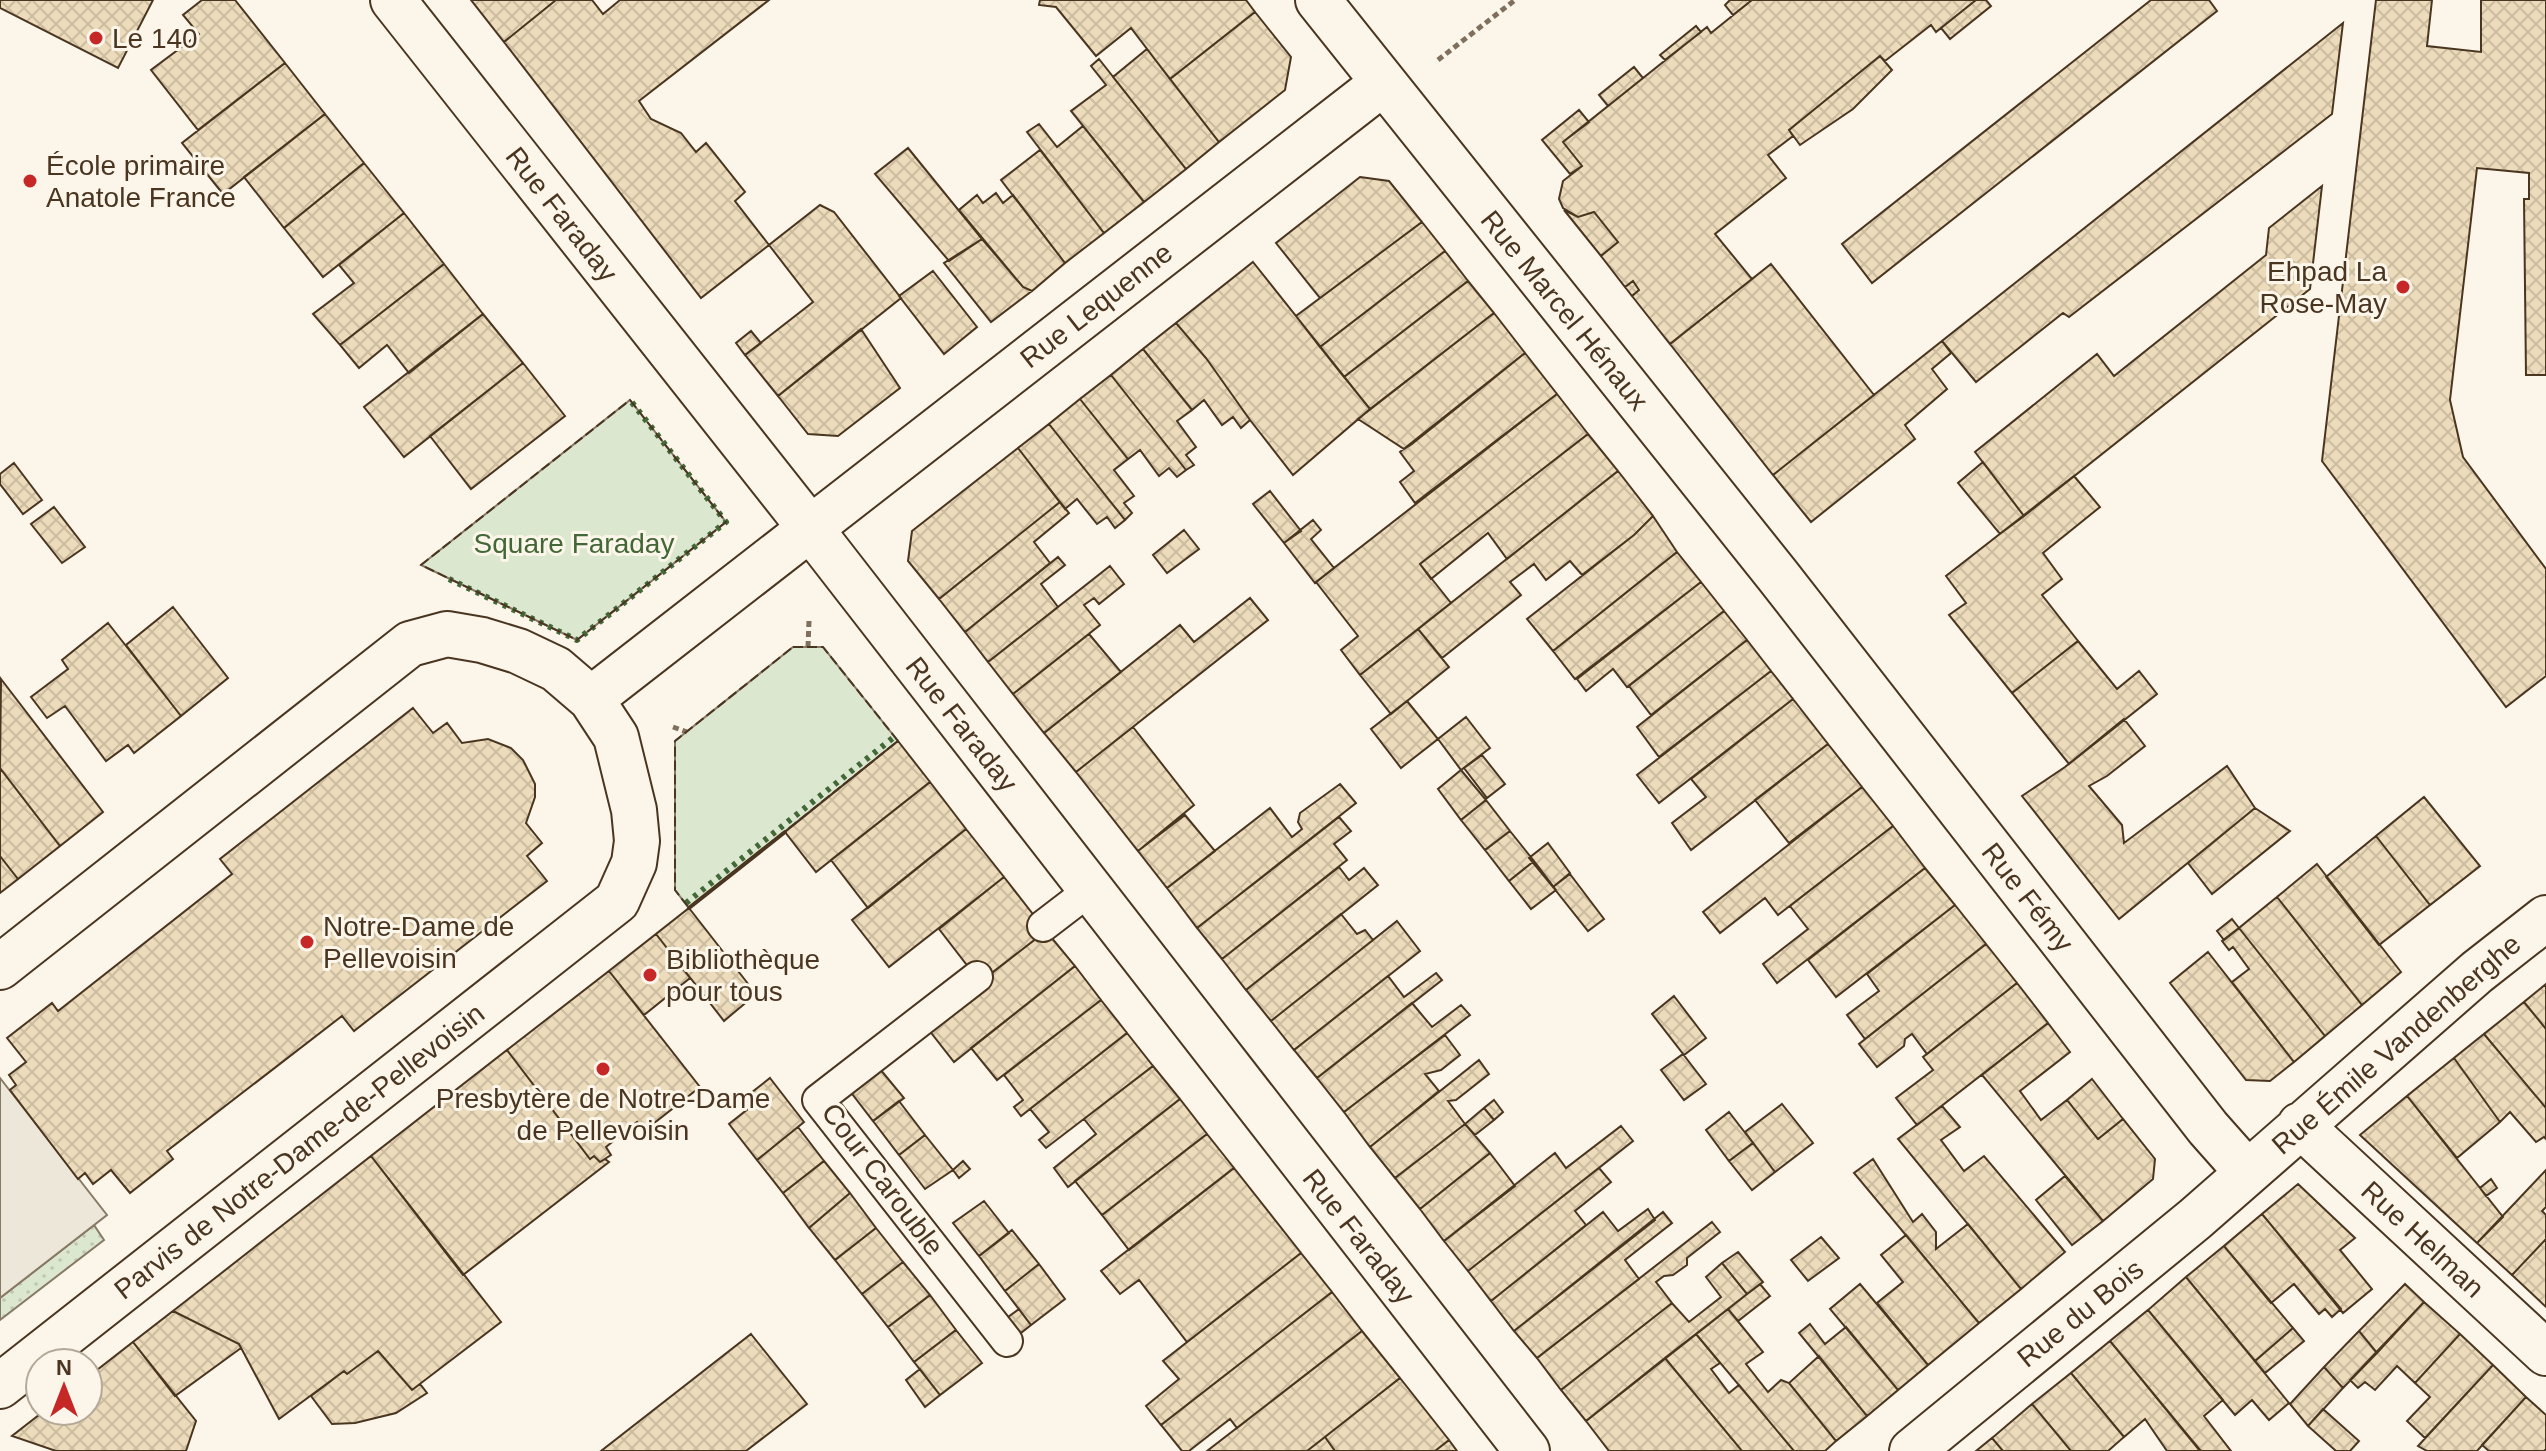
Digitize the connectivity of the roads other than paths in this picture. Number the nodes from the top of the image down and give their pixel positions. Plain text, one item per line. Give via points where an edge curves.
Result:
1 (393, 0) edge
2 (1318, 0) edge
3 (1388, 89) junction
4 (810, 528) junction
5 (1811, 620) joint
6 (591, 699) junction
7 (1090, 890) junction
8 (2546, 918) edge
9 (1043, 926) dead end
10 (0, 967) edge
11 (977, 977) dead end
12 (2300, 1125) junction
13 (2247, 1172) junction
14 (1007, 1341) dead end
15 (2546, 1353) edge
16 (0, 1386) edge
17 (1527, 1451) edge
18 (1912, 1451) edge

1 - 4 street, Rue Faraday
2 - 3 street, Rue Marcel Hénaux
3 - 4 street, Rue Lequenne
3 - 5 street, Rue Marcel Hénaux
4 - 6 street
4 - 7 street, Rue Faraday
5 - 13 street, Rue Fémy
6 - 10 street, Parvis de Notre-Dame-de-Pellevoisin via 556,669 494,643 447,634 410,644
6 - 16 street, Parvis de Notre-Dame-de-Pellevoisin via 616,737 634,810 634,863 617,901
7 - 9 lane
7 - 17 street, Rue Faraday
8 - 12 street, Rue Émile Vandenberghe
11 - 14 lane, Cour Carouble via 818,1100
12 - 13 street, Rue Émile Vandenberghe
12 - 15 street, Rue Helman
13 - 18 street, Rue du Bois

